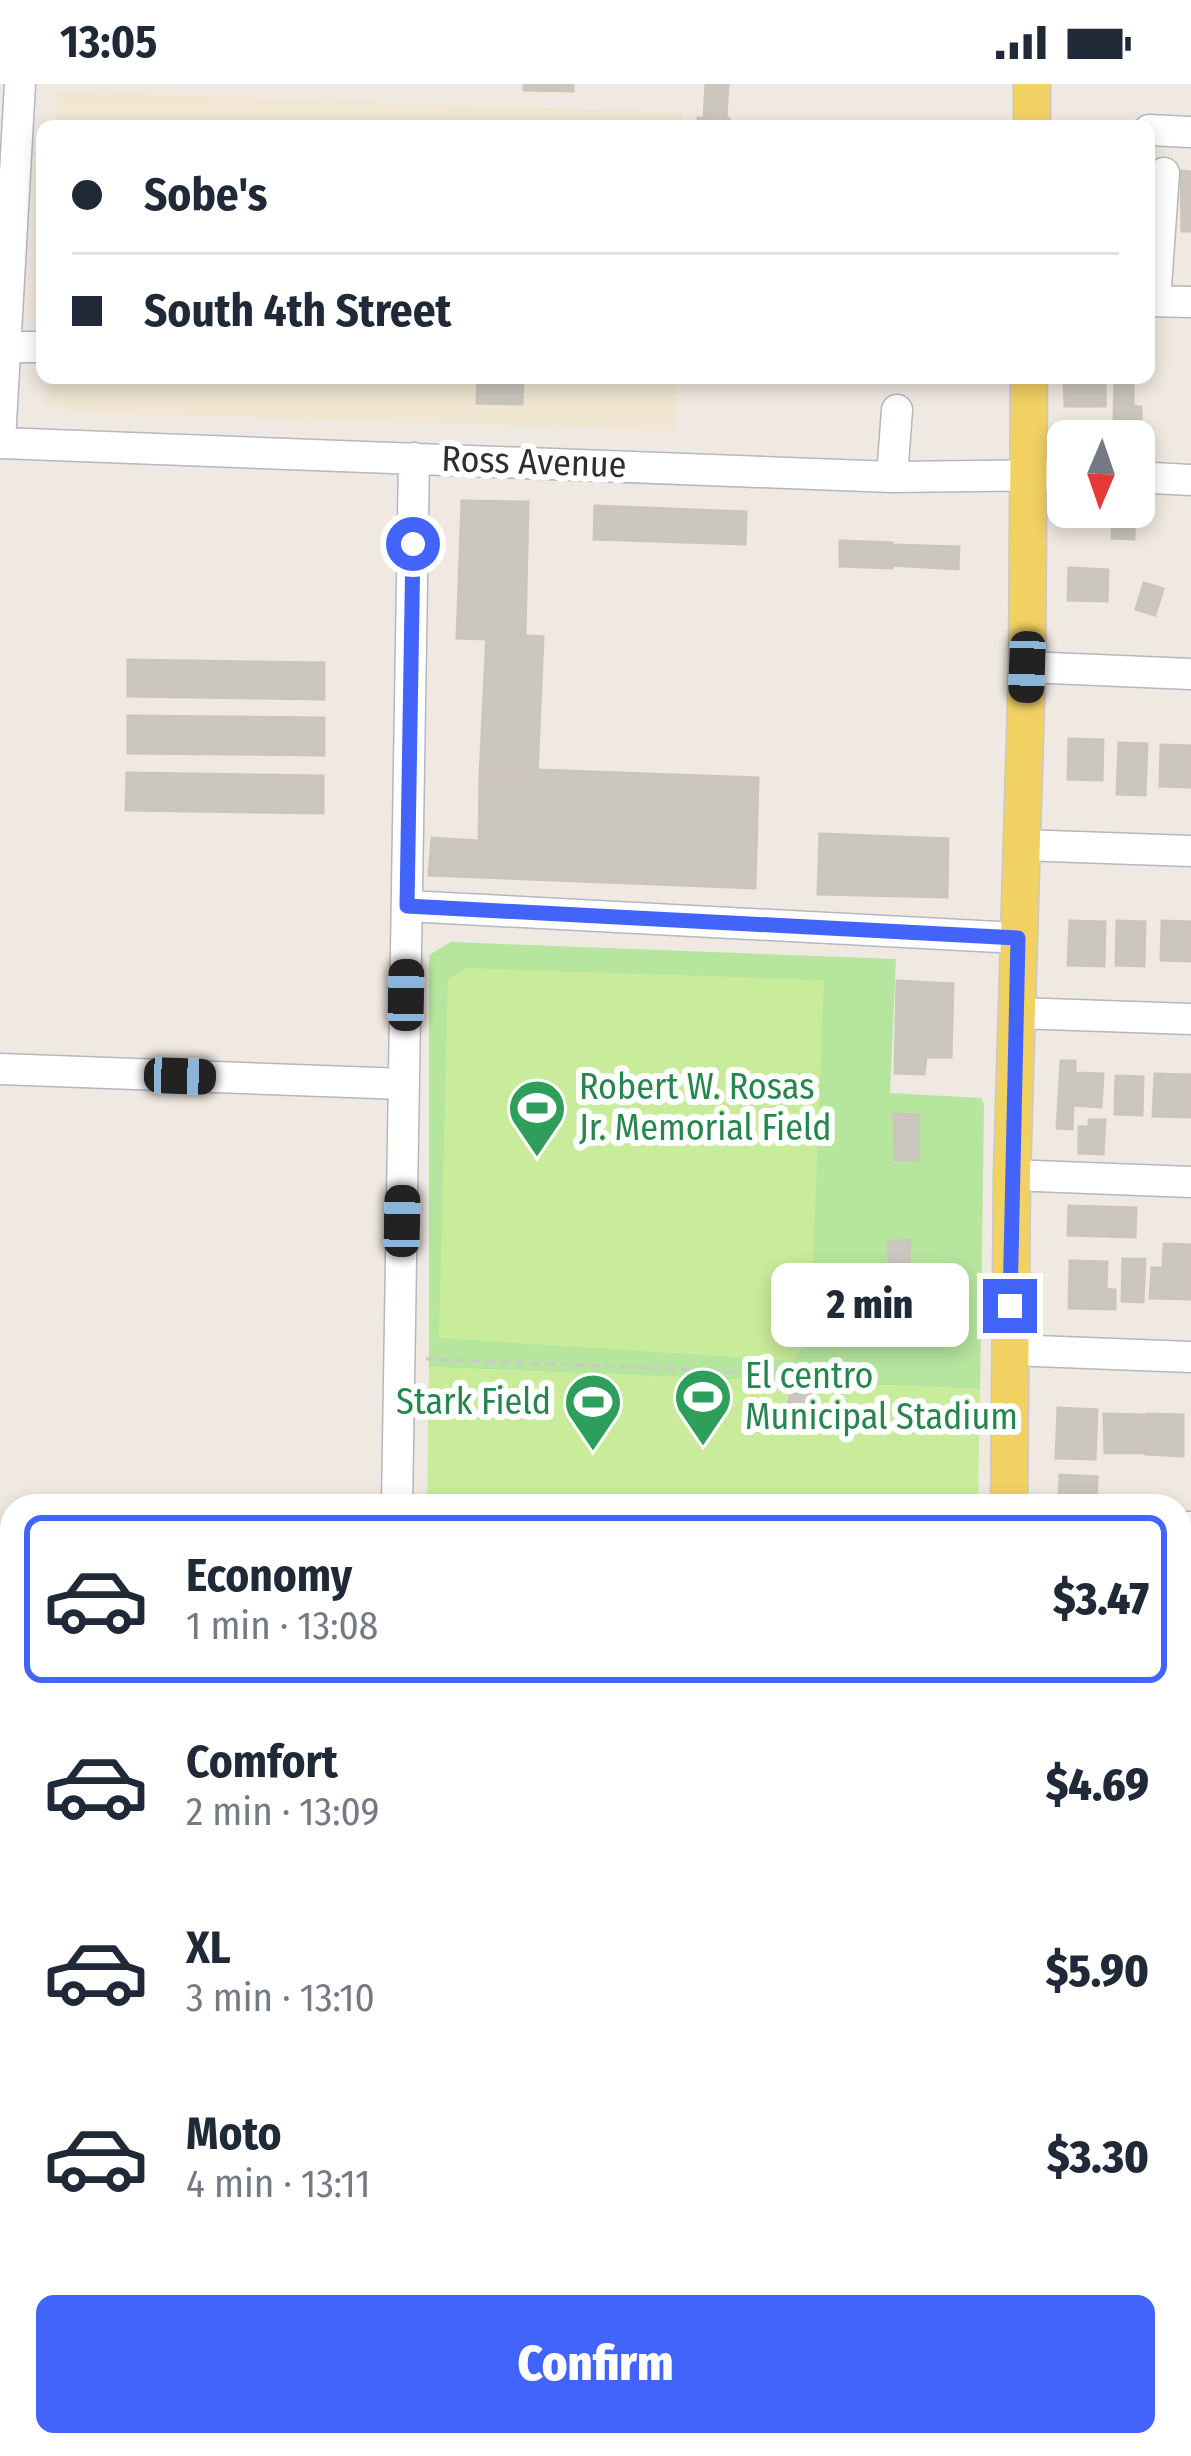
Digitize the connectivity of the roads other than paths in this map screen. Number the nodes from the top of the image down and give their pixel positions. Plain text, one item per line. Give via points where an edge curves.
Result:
1 (20, 84) edge
2 (1033, 84) edge
3 (1032, 120) edge
4 (1155, 130) edge
5 (19, 131) edge
6 (1191, 132) edge
7 (1164, 173) dead end
8 (1155, 269) edge
9 (1155, 301) edge
10 (1191, 302) edge
11 (5, 346) junction
12 (36, 347) edge
13 (1029, 384) edge
14 (897, 410) dead end
15 (0, 441) edge
16 (414, 458) junction
17 (1028, 473) junction
18 (1047, 474) edge
19 (892, 477) junction
20 (1155, 478) edge
21 (1191, 479) edge
22 (1027, 667) junction
23 (1191, 674) edge
24 (1021, 845) junction
25 (1191, 851) edge
26 (407, 906) junction
27 (1018, 938) junction
28 (1017, 1012) junction
29 (1191, 1019) edge
30 (0, 1069) edge
31 (404, 1084) junction
32 (1012, 1175) junction
33 (1191, 1182) edge
34 (1009, 1350) junction
35 (1191, 1357) edge
36 (398, 1494) edge
37 (1009, 1494) edge

1 - 5 street
2 - 3 main road
4 - 6 street
5 - 11 street
7 - 8 street
9 - 10 street
11 - 12 street
11 - 15 street
13 - 17 main road
14 - 19 street
15 - 16 street, Ross Avenue
16 - 19 street, Ross Avenue
16 - 26 street
17 - 18 street, Ross Avenue
17 - 19 street, Ross Avenue
17 - 22 main road
20 - 21 street
22 - 23 street
22 - 24 main road
24 - 25 street
24 - 27 main road
26 - 27 street
26 - 31 street
27 - 28 main road
28 - 29 street
28 - 32 main road
30 - 31 street
31 - 36 street
32 - 33 street
32 - 34 main road
34 - 35 street
34 - 37 main road

